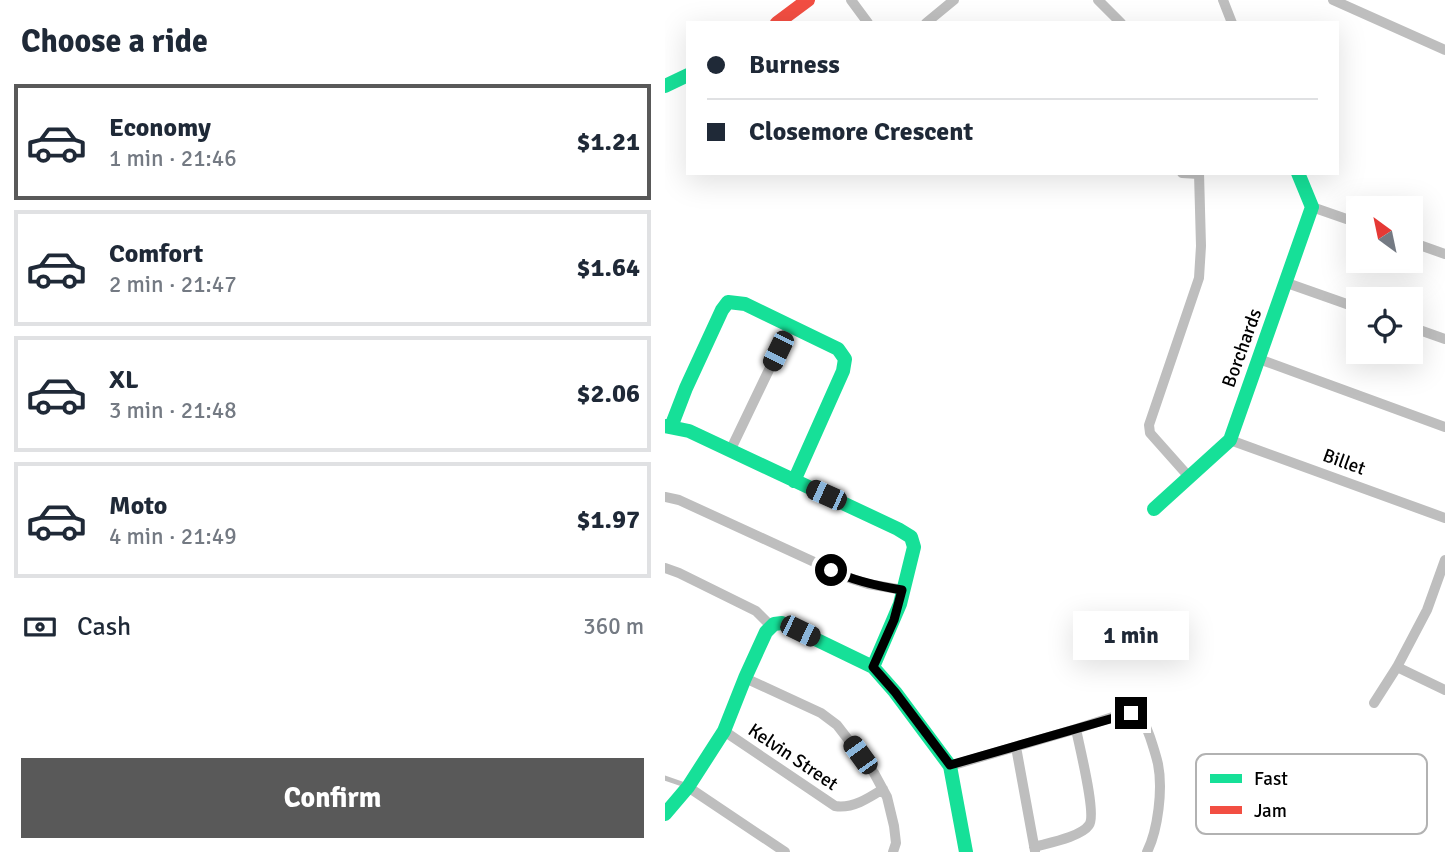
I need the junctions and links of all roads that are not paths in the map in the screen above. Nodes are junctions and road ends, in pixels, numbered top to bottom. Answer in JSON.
{"nodes":[{"id":1,"x":808,"y":0,"type":"edge"},
{"id":2,"x":851,"y":0,"type":"edge"},
{"id":3,"x":954,"y":0,"type":"edge"},
{"id":4,"x":1098,"y":0,"type":"edge"},
{"id":5,"x":1223,"y":0,"type":"edge"},
{"id":6,"x":1333,"y":0,"type":"edge"},
{"id":7,"x":1351,"y":4,"type":"edge"},
{"id":8,"x":938,"y":12,"type":"junction"},
{"id":9,"x":779,"y":21,"type":"edge"},
{"id":10,"x":867,"y":21,"type":"edge"},
{"id":11,"x":928,"y":21,"type":"edge"},
{"id":12,"x":945,"y":21,"type":"edge"},
{"id":13,"x":1119,"y":21,"type":"edge"},
{"id":14,"x":1231,"y":21,"type":"edge"},
{"id":15,"x":1445,"y":50,"type":"edge"},
{"id":16,"x":686,"y":76,"type":"edge"},
{"id":17,"x":665,"y":86,"type":"edge"},
{"id":18,"x":1199,"y":175,"type":"edge"},
{"id":19,"x":1299,"y":175,"type":"edge"},
{"id":20,"x":1313,"y":207,"type":"junction"},
{"id":21,"x":1346,"y":219,"type":"edge"},
{"id":22,"x":1423,"y":246,"type":"edge"},
{"id":23,"x":1445,"y":254,"type":"edge"},
{"id":24,"x":1287,"y":283,"type":"junction"},
{"id":25,"x":1346,"y":304,"type":"edge"},
{"id":26,"x":790,"y":326,"type":"junction"},
{"id":27,"x":1423,"y":331,"type":"edge"},
{"id":28,"x":1445,"y":339,"type":"edge"},
{"id":29,"x":1259,"y":359,"type":"junction"},
{"id":30,"x":668,"y":427,"type":"edge"},
{"id":31,"x":1445,"y":427,"type":"edge"},
{"id":32,"x":1230,"y":440,"type":"junction"},
{"id":33,"x":730,"y":451,"type":"junction"},
{"id":34,"x":1190,"y":478,"type":"junction"},
{"id":35,"x":794,"y":481,"type":"junction"},
{"id":36,"x":665,"y":497,"type":"edge"},
{"id":37,"x":1154,"y":509,"type":"dead end"},
{"id":38,"x":1445,"y":518,"type":"edge"},
{"id":39,"x":1445,"y":560,"type":"edge"},
{"id":40,"x":665,"y":568,"type":"edge"},
{"id":41,"x":902,"y":590,"type":"junction"},
{"id":42,"x":1440,"y":591,"type":"edge"},
{"id":43,"x":773,"y":624,"type":"junction"},
{"id":44,"x":873,"y":667,"type":"junction"},
{"id":45,"x":1397,"y":667,"type":"junction"},
{"id":46,"x":745,"y":678,"type":"junction"},
{"id":47,"x":1445,"y":690,"type":"edge"},
{"id":48,"x":1374,"y":703,"type":"dead end"},
{"id":49,"x":1076,"y":729,"type":"junction"},
{"id":50,"x":724,"y":731,"type":"junction"},
{"id":51,"x":1016,"y":747,"type":"junction"},
{"id":52,"x":950,"y":765,"type":"junction"},
{"id":53,"x":665,"y":778,"type":"edge"},
{"id":54,"x":688,"y":787,"type":"junction"},
{"id":55,"x":883,"y":789,"type":"junction"},
{"id":56,"x":665,"y":814,"type":"edge"},
{"id":57,"x":1035,"y":849,"type":"edge"},
{"id":58,"x":785,"y":852,"type":"edge"},
{"id":59,"x":893,"y":852,"type":"edge"},
{"id":60,"x":967,"y":852,"type":"edge"},
{"id":61,"x":1147,"y":852,"type":"edge"}],
"edges":[{"from":1,"to":9,"type":"street"},
{"from":2,"to":10,"type":"street"},
{"from":3,"to":8,"type":"street"},
{"from":4,"to":13,"type":"street"},
{"from":5,"to":14,"type":"street"},
{"from":6,"to":7,"type":"street"},
{"from":7,"to":15,"type":"street"},
{"from":8,"to":11,"type":"street"},
{"from":8,"to":12,"type":"street"},
{"from":16,"to":17,"type":"street"},
{"from":18,"to":34,"type":"street"},
{"from":19,"to":20,"type":"street"},
{"from":20,"to":21,"type":"street"},
{"from":20,"to":24,"type":"street","name":"Borchards"},
{"from":22,"to":23,"type":"street"},
{"from":24,"to":25,"type":"street"},
{"from":24,"to":29,"type":"street","name":"Borchards"},
{"from":26,"to":30,"type":"street"},
{"from":26,"to":33,"type":"street"},
{"from":26,"to":35,"type":"street"},
{"from":27,"to":28,"type":"street"},
{"from":29,"to":31,"type":"street"},
{"from":29,"to":32,"type":"street","name":"Borchards"},
{"from":30,"to":33,"type":"street"},
{"from":32,"to":34,"type":"street","name":"Borchards"},
{"from":32,"to":38,"type":"street","name":"Billet"},
{"from":33,"to":35,"type":"street"},
{"from":34,"to":37,"type":"street","name":"Borchards"},
{"from":35,"to":41,"type":"street"},
{"from":36,"to":41,"type":"street"},
{"from":39,"to":42,"type":"street"},
{"from":40,"to":43,"type":"street"},
{"from":41,"to":44,"type":"street"},
{"from":42,"to":45,"type":"street"},
{"from":43,"to":44,"type":"street"},
{"from":43,"to":46,"type":"street"},
{"from":44,"to":52,"type":"street"},
{"from":45,"to":47,"type":"street"},
{"from":45,"to":48,"type":"street"},
{"from":46,"to":50,"type":"street"},
{"from":46,"to":55,"type":"street","name":"Kelvin Street"},
{"from":49,"to":51,"type":"street"},
{"from":49,"to":57,"type":"street"},
{"from":49,"to":61,"type":"street"},
{"from":50,"to":54,"type":"street"},
{"from":50,"to":55,"type":"street","name":"Kelvin Street"},
{"from":51,"to":52,"type":"street"},
{"from":51,"to":57,"type":"street"},
{"from":52,"to":60,"type":"street"},
{"from":53,"to":54,"type":"lane"},
{"from":54,"to":56,"type":"street"},
{"from":54,"to":58,"type":"street"},
{"from":55,"to":59,"type":"street","name":"Kelvin Street"}]}
